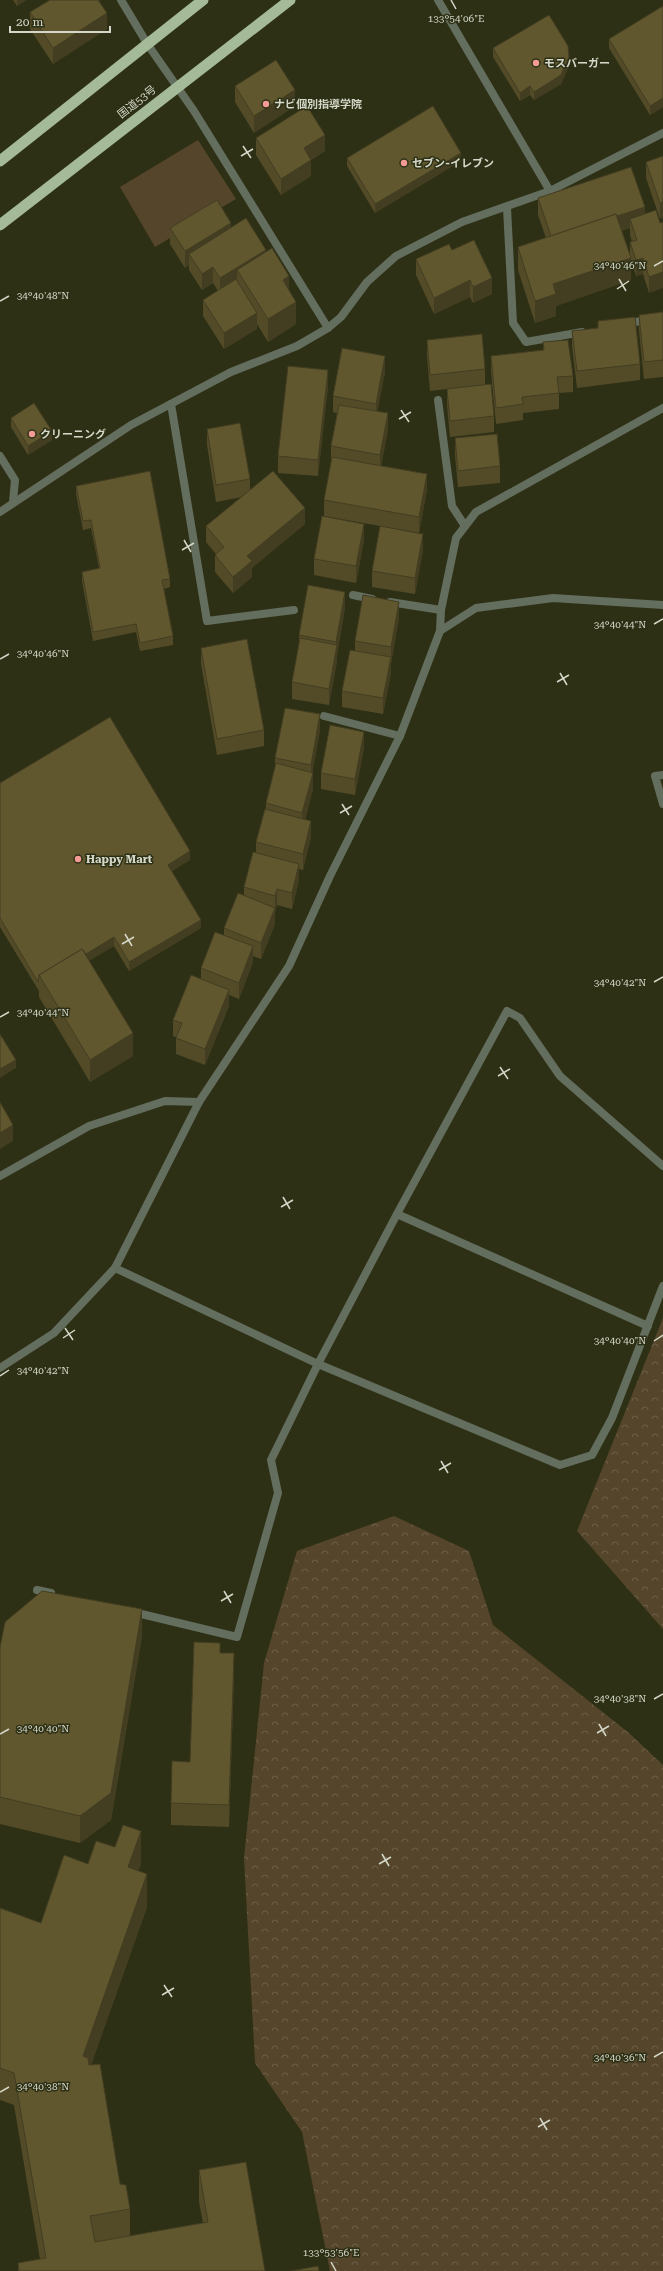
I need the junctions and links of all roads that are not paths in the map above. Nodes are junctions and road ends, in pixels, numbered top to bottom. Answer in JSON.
{"nodes":[{"id":1,"x":121,"y":0,"type":"edge"},
{"id":2,"x":203,"y":0,"type":"edge"},
{"id":3,"x":290,"y":0,"type":"edge"},
{"id":4,"x":438,"y":0,"type":"edge"},
{"id":5,"x":148,"y":45,"type":"junction"},
{"id":6,"x":178,"y":86,"type":"junction"},
{"id":7,"x":663,"y":133,"type":"edge"},
{"id":8,"x":0,"y":161,"type":"edge"},
{"id":9,"x":550,"y":191,"type":"junction"},
{"id":10,"x":507,"y":208,"type":"junction"},
{"id":11,"x":0,"y":225,"type":"edge"},
{"id":12,"x":663,"y":317,"type":"edge"},
{"id":13,"x":617,"y":326,"type":"edge"},
{"id":14,"x":328,"y":328,"type":"junction"},
{"id":15,"x":594,"y":330,"type":"edge"},
{"id":16,"x":438,"y":400,"type":"dead end"},
{"id":17,"x":171,"y":404,"type":"junction"},
{"id":18,"x":663,"y":408,"type":"edge"},
{"id":19,"x":0,"y":456,"type":"edge"},
{"id":20,"x":13,"y":502,"type":"junction"},
{"id":21,"x":0,"y":512,"type":"edge"},
{"id":22,"x":465,"y":526,"type":"junction"},
{"id":23,"x":353,"y":595,"type":"dead end"},
{"id":24,"x":663,"y":605,"type":"edge"},
{"id":25,"x":294,"y":610,"type":"dead end"},
{"id":26,"x":441,"y":610,"type":"junction"},
{"id":27,"x":440,"y":631,"type":"junction"},
{"id":28,"x":324,"y":716,"type":"dead end"},
{"id":29,"x":400,"y":736,"type":"junction"},
{"id":30,"x":663,"y":775,"type":"edge"},
{"id":31,"x":663,"y":804,"type":"edge"},
{"id":32,"x":199,"y":1102,"type":"junction"},
{"id":33,"x":663,"y":1166,"type":"edge"},
{"id":34,"x":0,"y":1176,"type":"edge"},
{"id":35,"x":396,"y":1214,"type":"junction"},
{"id":36,"x":115,"y":1268,"type":"junction"},
{"id":37,"x":663,"y":1286,"type":"edge"},
{"id":38,"x":648,"y":1326,"type":"junction"},
{"id":39,"x":318,"y":1364,"type":"junction"},
{"id":40,"x":0,"y":1368,"type":"edge"},
{"id":41,"x":37,"y":1590,"type":"dead end"},
{"id":42,"x":60,"y":1595,"type":"edge"},
{"id":43,"x":121,"y":1610,"type":"edge"}],
"edges":[{"from":1,"to":5,"type":"street"},
{"from":2,"to":5,"type":"highway"},
{"from":3,"to":6,"type":"highway","name":"国道53号"},
{"from":4,"to":9,"type":"street"},
{"from":5,"to":6,"type":"street"},
{"from":5,"to":8,"type":"highway"},
{"from":6,"to":11,"type":"highway","name":"国道53号"},
{"from":6,"to":14,"type":"street"},
{"from":7,"to":9,"type":"street"},
{"from":9,"to":10,"type":"street"},
{"from":10,"to":14,"type":"street"},
{"from":10,"to":15,"type":"street"},
{"from":12,"to":13,"type":"street"},
{"from":14,"to":17,"type":"street"},
{"from":16,"to":22,"type":"street"},
{"from":17,"to":20,"type":"street"},
{"from":17,"to":25,"type":"street"},
{"from":18,"to":22,"type":"street"},
{"from":19,"to":20,"type":"street"},
{"from":20,"to":21,"type":"street"},
{"from":22,"to":26,"type":"street"},
{"from":23,"to":26,"type":"street"},
{"from":24,"to":27,"type":"street"},
{"from":26,"to":27,"type":"street"},
{"from":27,"to":29,"type":"street"},
{"from":28,"to":29,"type":"street"},
{"from":29,"to":32,"type":"street"},
{"from":30,"to":31,"type":"street"},
{"from":32,"to":34,"type":"street"},
{"from":32,"to":36,"type":"street"},
{"from":33,"to":35,"type":"street"},
{"from":35,"to":38,"type":"street"},
{"from":35,"to":39,"type":"street"},
{"from":36,"to":39,"type":"street"},
{"from":36,"to":40,"type":"street"},
{"from":37,"to":38,"type":"street"},
{"from":38,"to":39,"type":"street"},
{"from":39,"to":43,"type":"street"},
{"from":41,"to":42,"type":"street"}]}
